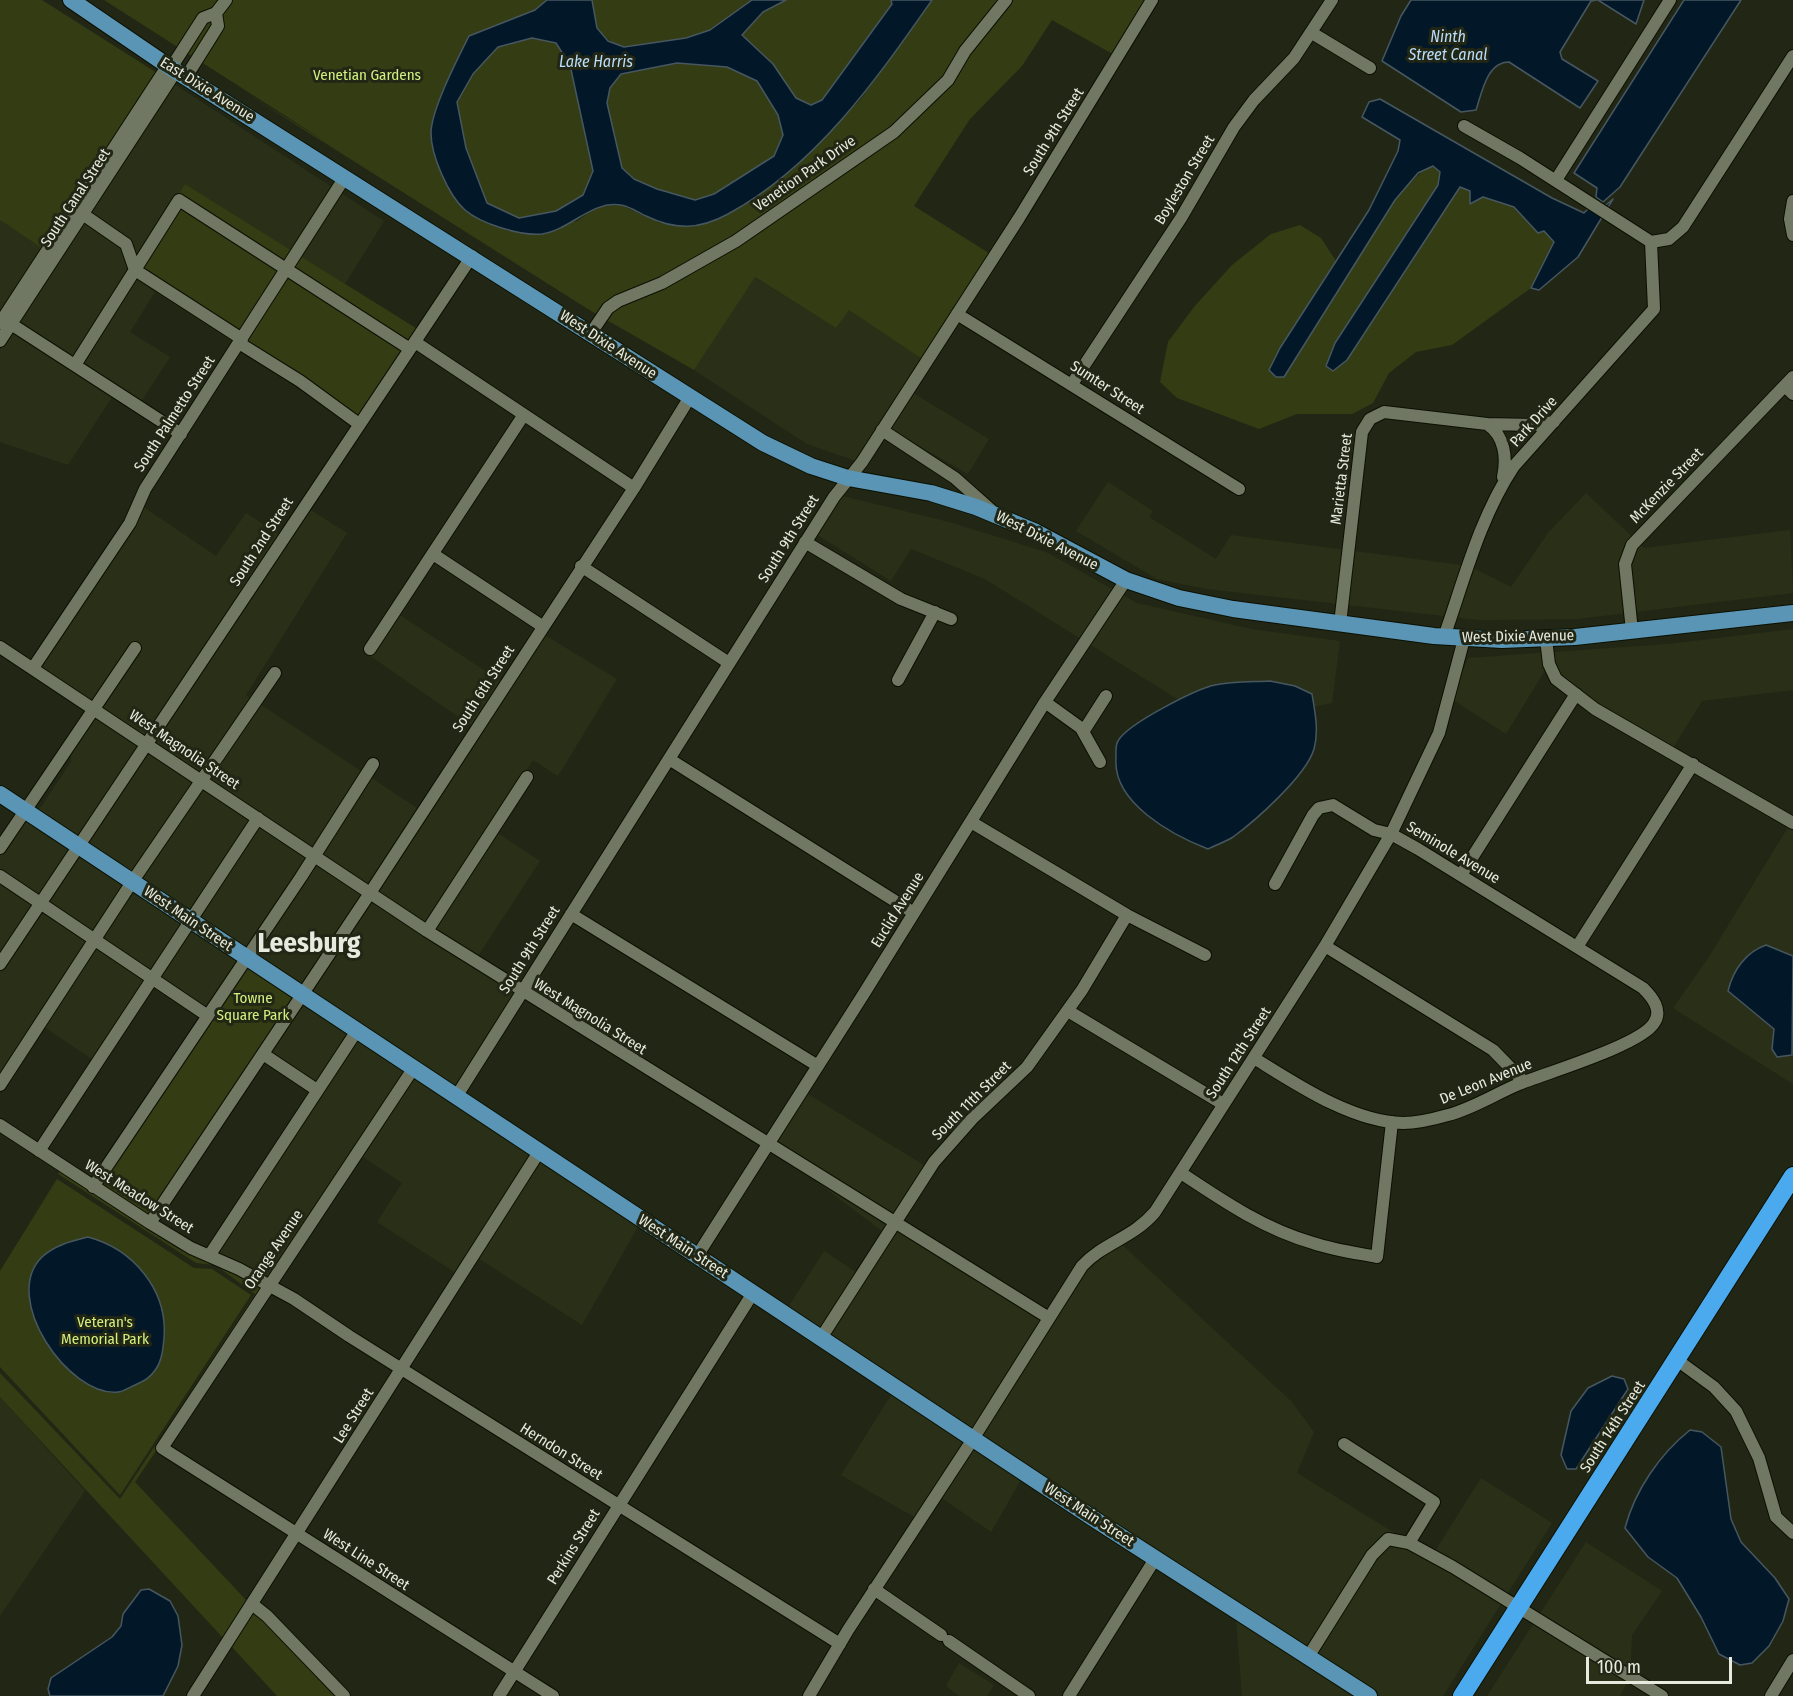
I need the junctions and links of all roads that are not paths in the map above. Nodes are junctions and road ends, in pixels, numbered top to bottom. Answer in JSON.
{"nodes":[{"id":1,"x":71,"y":0,"type":"edge"},
{"id":2,"x":226,"y":0,"type":"edge"},
{"id":3,"x":1006,"y":0,"type":"edge"},
{"id":4,"x":1332,"y":0,"type":"edge"},
{"id":5,"x":1670,"y":0,"type":"edge"},
{"id":6,"x":1148,"y":3,"type":"edge"},
{"id":7,"x":216,"y":12,"type":"junction"},
{"id":8,"x":1312,"y":33,"type":"junction"},
{"id":9,"x":1793,"y":56,"type":"edge"},
{"id":10,"x":1370,"y":68,"type":"dead end"},
{"id":11,"x":175,"y":70,"type":"junction"},
{"id":12,"x":1464,"y":126,"type":"dead end"},
{"id":13,"x":345,"y":177,"type":"junction"},
{"id":14,"x":1556,"y":180,"type":"junction"},
{"id":15,"x":1793,"y":201,"type":"edge"},
{"id":16,"x":84,"y":215,"type":"junction"},
{"id":17,"x":1793,"y":235,"type":"edge"},
{"id":18,"x":1651,"y":242,"type":"junction"},
{"id":19,"x":472,"y":256,"type":"junction"},
{"id":20,"x":286,"y":268,"type":"junction"},
{"id":21,"x":135,"y":270,"type":"junction"},
{"id":22,"x":957,"y":314,"type":"junction"},
{"id":23,"x":5,"y":324,"type":"edge"},
{"id":24,"x":591,"y":333,"type":"junction"},
{"id":25,"x":0,"y":341,"type":"edge"},
{"id":26,"x":240,"y":341,"type":"junction"},
{"id":27,"x":412,"y":345,"type":"junction"},
{"id":28,"x":75,"y":365,"type":"junction"},
{"id":29,"x":1072,"y":384,"type":"junction"},
{"id":30,"x":1790,"y":386,"type":"edge"},
{"id":31,"x":690,"y":397,"type":"junction"},
{"id":32,"x":523,"y":416,"type":"junction"},
{"id":33,"x":1554,"y":422,"type":"junction"},
{"id":34,"x":358,"y":424,"type":"junction"},
{"id":35,"x":1487,"y":424,"type":"junction"},
{"id":36,"x":882,"y":430,"type":"junction"},
{"id":37,"x":181,"y":434,"type":"junction"},
{"id":38,"x":848,"y":478,"type":"junction"},
{"id":39,"x":1502,"y":484,"type":"junction"},
{"id":40,"x":634,"y":488,"type":"junction"},
{"id":41,"x":1239,"y":489,"type":"dead end"},
{"id":42,"x":997,"y":514,"type":"junction"},
{"id":43,"x":806,"y":542,"type":"junction"},
{"id":44,"x":433,"y":554,"type":"junction"},
{"id":45,"x":581,"y":566,"type":"junction"},
{"id":46,"x":1126,"y":580,"type":"junction"},
{"id":47,"x":935,"y":612,"type":"junction"},
{"id":48,"x":1793,"y":613,"type":"edge"},
{"id":49,"x":951,"y":619,"type":"dead end"},
{"id":50,"x":1340,"y":624,"type":"junction"},
{"id":51,"x":542,"y":626,"type":"junction"},
{"id":52,"x":1632,"y":631,"type":"junction"},
{"id":53,"x":1444,"y":637,"type":"junction"},
{"id":54,"x":1464,"y":639,"type":"junction"},
{"id":55,"x":1546,"y":639,"type":"junction"},
{"id":56,"x":0,"y":647,"type":"edge"},
{"id":57,"x":135,"y":648,"type":"dead end"},
{"id":58,"x":370,"y":649,"type":"dead end"},
{"id":59,"x":729,"y":663,"type":"junction"},
{"id":60,"x":33,"y":668,"type":"junction"},
{"id":61,"x":275,"y":673,"type":"dead end"},
{"id":62,"x":898,"y":680,"type":"dead end"},
{"id":63,"x":1576,"y":694,"type":"junction"},
{"id":64,"x":1106,"y":696,"type":"dead end"},
{"id":65,"x":1045,"y":702,"type":"junction"},
{"id":66,"x":93,"y":708,"type":"junction"},
{"id":67,"x":1083,"y":732,"type":"junction"},
{"id":68,"x":147,"y":744,"type":"junction"},
{"id":69,"x":669,"y":759,"type":"junction"},
{"id":70,"x":1100,"y":762,"type":"dead end"},
{"id":71,"x":373,"y":764,"type":"dead end"},
{"id":72,"x":1693,"y":764,"type":"junction"},
{"id":73,"x":527,"y":777,"type":"dead end"},
{"id":74,"x":202,"y":780,"type":"junction"},
{"id":75,"x":0,"y":794,"type":"edge"},
{"id":76,"x":25,"y":810,"type":"junction"},
{"id":77,"x":258,"y":818,"type":"junction"},
{"id":78,"x":971,"y":822,"type":"junction"},
{"id":79,"x":1793,"y":823,"type":"edge"},
{"id":80,"x":1391,"y":834,"type":"junction"},
{"id":81,"x":79,"y":846,"type":"junction"},
{"id":82,"x":0,"y":848,"type":"edge"},
{"id":83,"x":315,"y":856,"type":"junction"},
{"id":84,"x":1461,"y":875,"type":"junction"},
{"id":85,"x":0,"y":876,"type":"edge"},
{"id":86,"x":132,"y":882,"type":"junction"},
{"id":87,"x":1275,"y":884,"type":"dead end"},
{"id":88,"x":370,"y":893,"type":"junction"},
{"id":89,"x":41,"y":903,"type":"junction"},
{"id":90,"x":914,"y":913,"type":"junction"},
{"id":91,"x":571,"y":914,"type":"junction"},
{"id":92,"x":1127,"y":915,"type":"junction"},
{"id":93,"x":191,"y":921,"type":"junction"},
{"id":94,"x":426,"y":931,"type":"junction"},
{"id":95,"x":94,"y":939,"type":"junction"},
{"id":96,"x":1325,"y":945,"type":"junction"},
{"id":97,"x":1577,"y":947,"type":"junction"},
{"id":98,"x":1205,"y":955,"type":"dead end"},
{"id":99,"x":245,"y":957,"type":"junction"},
{"id":100,"x":0,"y":964,"type":"edge"},
{"id":101,"x":153,"y":978,"type":"junction"},
{"id":102,"x":1642,"y":987,"type":"joint"},
{"id":103,"x":522,"y":992,"type":"junction"},
{"id":104,"x":302,"y":996,"type":"junction"},
{"id":105,"x":1068,"y":1011,"type":"junction"},
{"id":106,"x":208,"y":1016,"type":"junction"},
{"id":107,"x":356,"y":1032,"type":"junction"},
{"id":108,"x":263,"y":1054,"type":"junction"},
{"id":109,"x":1254,"y":1058,"type":"junction"},
{"id":110,"x":818,"y":1066,"type":"junction"},
{"id":111,"x":413,"y":1069,"type":"junction"},
{"id":112,"x":1524,"y":1082,"type":"junction"},
{"id":113,"x":0,"y":1085,"type":"edge"},
{"id":114,"x":317,"y":1090,"type":"junction"},
{"id":115,"x":456,"y":1097,"type":"junction"},
{"id":116,"x":1223,"y":1104,"type":"junction"},
{"id":117,"x":1392,"y":1122,"type":"junction"},
{"id":118,"x":0,"y":1125,"type":"edge"},
{"id":119,"x":767,"y":1145,"type":"junction"},
{"id":120,"x":39,"y":1150,"type":"junction"},
{"id":121,"x":539,"y":1152,"type":"junction"},
{"id":122,"x":1181,"y":1173,"type":"junction"},
{"id":123,"x":1793,"y":1176,"type":"edge"},
{"id":124,"x":93,"y":1187,"type":"junction"},
{"id":125,"x":150,"y":1223,"type":"junction"},
{"id":126,"x":894,"y":1224,"type":"junction"},
{"id":127,"x":209,"y":1256,"type":"junction"},
{"id":128,"x":697,"y":1256,"type":"junction"},
{"id":129,"x":269,"y":1284,"type":"junction"},
{"id":130,"x":753,"y":1293,"type":"junction"},
{"id":131,"x":1049,"y":1318,"type":"junction"},
{"id":132,"x":821,"y":1338,"type":"junction"},
{"id":133,"x":1677,"y":1360,"type":"junction"},
{"id":134,"x":401,"y":1369,"type":"junction"},
{"id":135,"x":973,"y":1439,"type":"junction"},
{"id":136,"x":1344,"y":1444,"type":"dead end"},
{"id":137,"x":163,"y":1449,"type":"joint"},
{"id":138,"x":618,"y":1505,"type":"junction"},
{"id":139,"x":297,"y":1533,"type":"junction"},
{"id":140,"x":1793,"y":1533,"type":"edge"},
{"id":141,"x":1409,"y":1543,"type":"junction"},
{"id":142,"x":1155,"y":1559,"type":"junction"},
{"id":143,"x":874,"y":1589,"type":"junction"},
{"id":144,"x":252,"y":1604,"type":"junction"},
{"id":145,"x":1519,"y":1608,"type":"junction"},
{"id":146,"x":840,"y":1644,"type":"junction"},
{"id":147,"x":1308,"y":1657,"type":"junction"},
{"id":148,"x":1793,"y":1660,"type":"edge"},
{"id":149,"x":514,"y":1671,"type":"junction"},
{"id":150,"x":193,"y":1696,"type":"edge"},
{"id":151,"x":344,"y":1696,"type":"edge"},
{"id":152,"x":499,"y":1696,"type":"edge"},
{"id":153,"x":553,"y":1696,"type":"edge"},
{"id":154,"x":809,"y":1696,"type":"edge"},
{"id":155,"x":1029,"y":1696,"type":"edge"},
{"id":156,"x":1069,"y":1696,"type":"edge"},
{"id":157,"x":1369,"y":1696,"type":"edge"},
{"id":158,"x":1462,"y":1696,"type":"edge"},
{"id":159,"x":1662,"y":1696,"type":"edge"},
{"id":160,"x":1771,"y":1696,"type":"edge"}],
"edges":[{"from":1,"to":11,"type":"main road","name":"East Dixie Avenue"},
{"from":2,"to":7,"type":"street"},
{"from":3,"to":24,"type":"street","name":"Venetion Park Drive"},
{"from":4,"to":8,"type":"street","name":"Boyleston Street"},
{"from":5,"to":14,"type":"street"},
{"from":6,"to":22,"type":"street","name":"South 9th Street"},
{"from":7,"to":11,"type":"street"},
{"from":7,"to":11,"type":"street"},
{"from":8,"to":10,"type":"street"},
{"from":8,"to":29,"type":"street","name":"Boyleston Street"},
{"from":9,"to":18,"type":"street"},
{"from":11,"to":13,"type":"main road","name":"East Dixie Avenue"},
{"from":11,"to":16,"type":"street","name":"South Canal Street"},
{"from":11,"to":23,"type":"street"},
{"from":12,"to":14,"type":"street"},
{"from":13,"to":19,"type":"main road","name":"West Dixie Avenue"},
{"from":13,"to":20,"type":"street","name":"South Palmetto Street"},
{"from":14,"to":18,"type":"street"},
{"from":15,"to":17,"type":"street"},
{"from":16,"to":21,"type":"street"},
{"from":16,"to":23,"type":"street","name":"South Canal Street"},
{"from":18,"to":33,"type":"street","name":"Park Drive"},
{"from":19,"to":24,"type":"main road","name":"West Dixie Avenue"},
{"from":19,"to":27,"type":"street","name":"South 2nd Street"},
{"from":20,"to":21,"type":"street"},
{"from":20,"to":26,"type":"street","name":"South Palmetto Street"},
{"from":20,"to":27,"type":"street"},
{"from":21,"to":26,"type":"street"},
{"from":21,"to":28,"type":"street"},
{"from":22,"to":29,"type":"street","name":"Sumter Street"},
{"from":22,"to":36,"type":"street","name":"South 9th Street"},
{"from":23,"to":25,"type":"street","name":"South Canal Street"},
{"from":23,"to":28,"type":"street"},
{"from":24,"to":31,"type":"main road","name":"West Dixie Avenue"},
{"from":26,"to":34,"type":"street"},
{"from":26,"to":37,"type":"street","name":"South Palmetto Street"},
{"from":27,"to":32,"type":"street"},
{"from":27,"to":34,"type":"street","name":"South 2nd Street"},
{"from":28,"to":37,"type":"street"},
{"from":29,"to":41,"type":"street","name":"Sumter Street"},
{"from":30,"to":52,"type":"street","name":"McKenzie Street"},
{"from":31,"to":38,"type":"main road","name":"West Dixie Avenue"},
{"from":31,"to":40,"type":"street","name":"South 6th Street"},
{"from":32,"to":40,"type":"street"},
{"from":32,"to":44,"type":"street"},
{"from":33,"to":35,"type":"street","name":"Marietta Street"},
{"from":33,"to":39,"type":"street","name":"Park Drive"},
{"from":34,"to":68,"type":"street","name":"South 2nd Street"},
{"from":35,"to":39,"type":"street"},
{"from":35,"to":50,"type":"street","name":"Marietta Street"},
{"from":36,"to":38,"type":"street","name":"South 9th Street"},
{"from":36,"to":42,"type":"street"},
{"from":37,"to":60,"type":"street","name":"South Palmetto Street"},
{"from":38,"to":42,"type":"main road","name":"West Dixie Avenue"},
{"from":38,"to":43,"type":"street","name":"South 9th Street"},
{"from":39,"to":53,"type":"street","name":"Park Drive"},
{"from":40,"to":45,"type":"street","name":"South 6th Street"},
{"from":42,"to":46,"type":"main road","name":"West Dixie Avenue"},
{"from":43,"to":47,"type":"street"},
{"from":43,"to":59,"type":"street","name":"South 9th Street"},
{"from":44,"to":51,"type":"street"},
{"from":44,"to":58,"type":"street"},
{"from":45,"to":51,"type":"street","name":"South 6th Street"},
{"from":45,"to":59,"type":"street"},
{"from":46,"to":50,"type":"main road","name":"West Dixie Avenue"},
{"from":46,"to":65,"type":"street","name":"Euclid Avenue"},
{"from":47,"to":49,"type":"street"},
{"from":47,"to":62,"type":"street"},
{"from":48,"to":52,"type":"main road","name":"West Dixie Avenue"},
{"from":50,"to":53,"type":"main road","name":"West Dixie Avenue"},
{"from":51,"to":88,"type":"street","name":"South 6th Street"},
{"from":52,"to":55,"type":"main road","name":"West Dixie Avenue"},
{"from":53,"to":54,"type":"main road","name":"West Dixie Avenue"},
{"from":54,"to":55,"type":"main road","name":"West Dixie Avenue"},
{"from":54,"to":80,"type":"street","name":"South 12th Street"},
{"from":55,"to":63,"type":"street"},
{"from":56,"to":60,"type":"street","name":"West Magnolia Street"},
{"from":57,"to":66,"type":"street"},
{"from":59,"to":69,"type":"street","name":"South 9th Street"},
{"from":60,"to":66,"type":"street","name":"West Magnolia Street"},
{"from":61,"to":74,"type":"street"},
{"from":63,"to":72,"type":"street"},
{"from":63,"to":84,"type":"street"},
{"from":64,"to":67,"type":"street"},
{"from":65,"to":67,"type":"street"},
{"from":65,"to":78,"type":"street","name":"Euclid Avenue"},
{"from":66,"to":68,"type":"street","name":"West Magnolia Street"},
{"from":66,"to":76,"type":"street"},
{"from":67,"to":70,"type":"street"},
{"from":68,"to":74,"type":"street","name":"West Magnolia Street"},
{"from":68,"to":81,"type":"street","name":"South 2nd Street"},
{"from":69,"to":90,"type":"street"},
{"from":69,"to":91,"type":"street","name":"South 9th Street"},
{"from":71,"to":83,"type":"street"},
{"from":72,"to":79,"type":"street"},
{"from":72,"to":97,"type":"street"},
{"from":73,"to":94,"type":"street"},
{"from":74,"to":77,"type":"street","name":"West Magnolia Street"},
{"from":74,"to":86,"type":"street"},
{"from":75,"to":76,"type":"main road","name":"West Main Street"},
{"from":76,"to":81,"type":"main road","name":"West Main Street"},
{"from":76,"to":82,"type":"street"},
{"from":77,"to":83,"type":"street","name":"West Magnolia Street"},
{"from":77,"to":93,"type":"street"},
{"from":78,"to":90,"type":"street","name":"Euclid Avenue"},
{"from":78,"to":92,"type":"street"},
{"from":80,"to":84,"type":"street","name":"Seminole Avenue"},
{"from":80,"to":87,"type":"street","name":"Seminole Avenue"},
{"from":80,"to":96,"type":"street","name":"South 12th Street"},
{"from":81,"to":86,"type":"main road","name":"West Main Street"},
{"from":81,"to":89,"type":"street","name":"South 2nd Street"},
{"from":83,"to":88,"type":"street","name":"West Magnolia Street"},
{"from":83,"to":99,"type":"street"},
{"from":84,"to":97,"type":"street","name":"Seminole Avenue"},
{"from":85,"to":89,"type":"street"},
{"from":86,"to":93,"type":"main road","name":"West Main Street"},
{"from":86,"to":95,"type":"street"},
{"from":88,"to":94,"type":"street","name":"West Magnolia Street"},
{"from":88,"to":104,"type":"street","name":"South 6th Street"},
{"from":89,"to":95,"type":"street"},
{"from":89,"to":100,"type":"street","name":"South 2nd Street"},
{"from":90,"to":110,"type":"street","name":"Euclid Avenue"},
{"from":91,"to":103,"type":"street","name":"South 9th Street"},
{"from":91,"to":110,"type":"street"},
{"from":92,"to":98,"type":"street"},
{"from":92,"to":105,"type":"street","name":"South 11th Street"},
{"from":93,"to":99,"type":"main road","name":"West Main Street"},
{"from":93,"to":101,"type":"street"},
{"from":94,"to":103,"type":"street","name":"West Magnolia Street"},
{"from":95,"to":101,"type":"street"},
{"from":95,"to":113,"type":"street"},
{"from":96,"to":109,"type":"street","name":"South 12th Street"},
{"from":96,"to":112,"type":"street"},
{"from":97,"to":102,"type":"street","name":"Seminole Avenue"},
{"from":99,"to":104,"type":"main road","name":"West Main Street"},
{"from":99,"to":106,"type":"street"},
{"from":101,"to":106,"type":"street"},
{"from":101,"to":120,"type":"street"},
{"from":102,"to":112,"type":"street","name":"De Leon Avenue"},
{"from":103,"to":115,"type":"street","name":"South 9th Street"},
{"from":103,"to":119,"type":"street","name":"West Magnolia Street"},
{"from":104,"to":107,"type":"main road","name":"West Main Street"},
{"from":104,"to":108,"type":"street","name":"South 6th Street"},
{"from":105,"to":116,"type":"street"},
{"from":105,"to":126,"type":"street","name":"South 11th Street"},
{"from":106,"to":124,"type":"street"},
{"from":107,"to":111,"type":"main road","name":"West Main Street"},
{"from":107,"to":114,"type":"street"},
{"from":108,"to":114,"type":"street"},
{"from":108,"to":125,"type":"street","name":"South 6th Street"},
{"from":109,"to":116,"type":"street","name":"South 12th Street"},
{"from":109,"to":117,"type":"street","name":"De Leon Avenue"},
{"from":110,"to":119,"type":"street","name":"Euclid Avenue"},
{"from":111,"to":115,"type":"main road","name":"West Main Street"},
{"from":111,"to":129,"type":"street","name":"Orange Avenue"},
{"from":112,"to":117,"type":"street","name":"De Leon Avenue"},
{"from":114,"to":127,"type":"street"},
{"from":115,"to":121,"type":"main road","name":"West Main Street"},
{"from":116,"to":122,"type":"street","name":"South 12th Street"},
{"from":117,"to":122,"type":"street"},
{"from":118,"to":120,"type":"street","name":"West Meadow Street"},
{"from":119,"to":126,"type":"street","name":"West Magnolia Street"},
{"from":119,"to":128,"type":"street","name":"Euclid Avenue"},
{"from":120,"to":124,"type":"street","name":"West Meadow Street"},
{"from":121,"to":128,"type":"main road","name":"West Main Street"},
{"from":121,"to":134,"type":"street","name":"Lee Street"},
{"from":122,"to":131,"type":"street","name":"South 12th Street"},
{"from":123,"to":133,"type":"highway","name":"South 14th Street"},
{"from":124,"to":125,"type":"street","name":"West Meadow Street"},
{"from":125,"to":127,"type":"street","name":"West Meadow Street"},
{"from":126,"to":131,"type":"street","name":"West Magnolia Street"},
{"from":126,"to":132,"type":"street","name":"South 11th Street"},
{"from":127,"to":129,"type":"street","name":"West Meadow Street"},
{"from":128,"to":130,"type":"main road","name":"West Main Street"},
{"from":129,"to":134,"type":"street","name":"Herndon Street"},
{"from":129,"to":137,"type":"street","name":"Orange Avenue"},
{"from":130,"to":132,"type":"main road","name":"West Main Street"},
{"from":130,"to":138,"type":"street","name":"Perkins Street"},
{"from":131,"to":135,"type":"street","name":"South 12th Street"},
{"from":132,"to":135,"type":"main road","name":"West Main Street"},
{"from":133,"to":140,"type":"street"},
{"from":133,"to":145,"type":"highway","name":"South 14th Street"},
{"from":134,"to":138,"type":"street","name":"Herndon Street"},
{"from":134,"to":139,"type":"street","name":"Lee Street"},
{"from":135,"to":142,"type":"main road","name":"West Main Street"},
{"from":135,"to":143,"type":"street","name":"South 12th Street"},
{"from":136,"to":141,"type":"street"},
{"from":137,"to":139,"type":"street","name":"West Line Street"},
{"from":138,"to":146,"type":"street","name":"Herndon Street"},
{"from":138,"to":149,"type":"street","name":"Perkins Street"},
{"from":139,"to":144,"type":"street","name":"Lee Street"},
{"from":139,"to":149,"type":"street","name":"West Line Street"},
{"from":141,"to":145,"type":"street"},
{"from":141,"to":147,"type":"street"},
{"from":142,"to":147,"type":"main road","name":"West Main Street"},
{"from":142,"to":156,"type":"street"},
{"from":143,"to":146,"type":"street","name":"South 12th Street"},
{"from":143,"to":155,"type":"street"},
{"from":144,"to":150,"type":"street","name":"Lee Street"},
{"from":144,"to":151,"type":"street"},
{"from":145,"to":158,"type":"highway","name":"South 14th Street"},
{"from":145,"to":159,"type":"street"},
{"from":146,"to":154,"type":"street","name":"South 12th Street"},
{"from":147,"to":157,"type":"main road","name":"West Main Street"},
{"from":148,"to":160,"type":"street"},
{"from":149,"to":152,"type":"street","name":"Perkins Street"},
{"from":149,"to":153,"type":"street","name":"West Line Street"}]}
